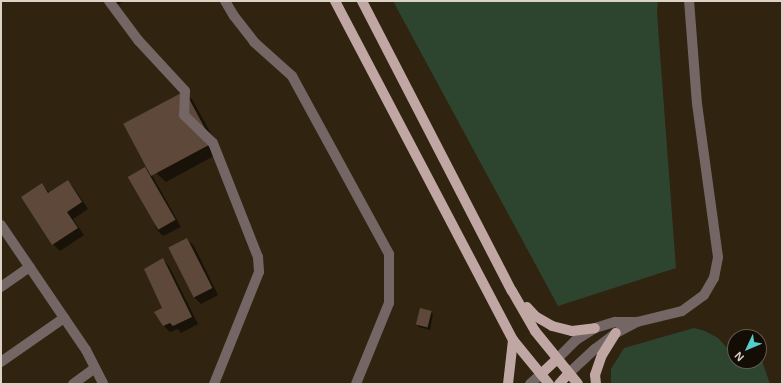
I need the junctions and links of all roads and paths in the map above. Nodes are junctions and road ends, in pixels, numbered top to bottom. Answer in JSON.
{"nodes":[{"id":1,"x":110,"y":1,"type":"edge"},
{"id":2,"x":225,"y":1,"type":"edge"},
{"id":3,"x":335,"y":1,"type":"edge"},
{"id":4,"x":362,"y":1,"type":"edge"},
{"id":5,"x":689,"y":1,"type":"edge"},
{"id":6,"x":1,"y":225,"type":"edge"},
{"id":7,"x":30,"y":267,"type":"junction"},
{"id":8,"x":1,"y":287,"type":"edge"},
{"id":9,"x":512,"y":291,"type":"junction"},
{"id":10,"x":64,"y":318,"type":"junction"},
{"id":11,"x":638,"y":322,"type":"junction"},
{"id":12,"x":595,"y":328,"type":"junction"},
{"id":13,"x":616,"y":333,"type":"junction"},
{"id":14,"x":514,"y":340,"type":"junction"},
{"id":15,"x":557,"y":359,"type":"junction"},
{"id":16,"x":1,"y":362,"type":"edge"},
{"id":17,"x":95,"y":368,"type":"junction"},
{"id":18,"x":541,"y":374,"type":"junction"},
{"id":19,"x":568,"y":374,"type":"junction"},
{"id":20,"x":73,"y":384,"type":"edge"},
{"id":21,"x":103,"y":384,"type":"edge"},
{"id":22,"x":214,"y":384,"type":"edge"},
{"id":23,"x":356,"y":384,"type":"edge"},
{"id":24,"x":508,"y":384,"type":"edge"},
{"id":25,"x":530,"y":384,"type":"edge"},
{"id":26,"x":549,"y":384,"type":"edge"},
{"id":27,"x":559,"y":384,"type":"edge"},
{"id":28,"x":578,"y":384,"type":"edge"},
{"id":29,"x":596,"y":384,"type":"edge"}],
"edges":[{"from":1,"to":22,"type":"lane"},
{"from":2,"to":23,"type":"lane"},
{"from":3,"to":14,"type":"main road"},
{"from":4,"to":9,"type":"main road"},
{"from":5,"to":11,"type":"lane"},
{"from":6,"to":7,"type":"lane"},
{"from":7,"to":8,"type":"lane"},
{"from":7,"to":10,"type":"lane"},
{"from":9,"to":12,"type":"main road"},
{"from":9,"to":15,"type":"main road"},
{"from":10,"to":16,"type":"lane"},
{"from":10,"to":17,"type":"lane"},
{"from":11,"to":12,"type":"lane"},
{"from":11,"to":13,"type":"lane"},
{"from":12,"to":15,"type":"lane"},
{"from":13,"to":19,"type":"lane"},
{"from":13,"to":29,"type":"main road"},
{"from":14,"to":18,"type":"main road"},
{"from":14,"to":24,"type":"main road"},
{"from":15,"to":18,"type":"main road"},
{"from":15,"to":19,"type":"main road"},
{"from":17,"to":20,"type":"lane"},
{"from":17,"to":21,"type":"lane"},
{"from":18,"to":25,"type":"lane"},
{"from":18,"to":26,"type":"main road"},
{"from":19,"to":27,"type":"main road"},
{"from":19,"to":28,"type":"main road"}]}
